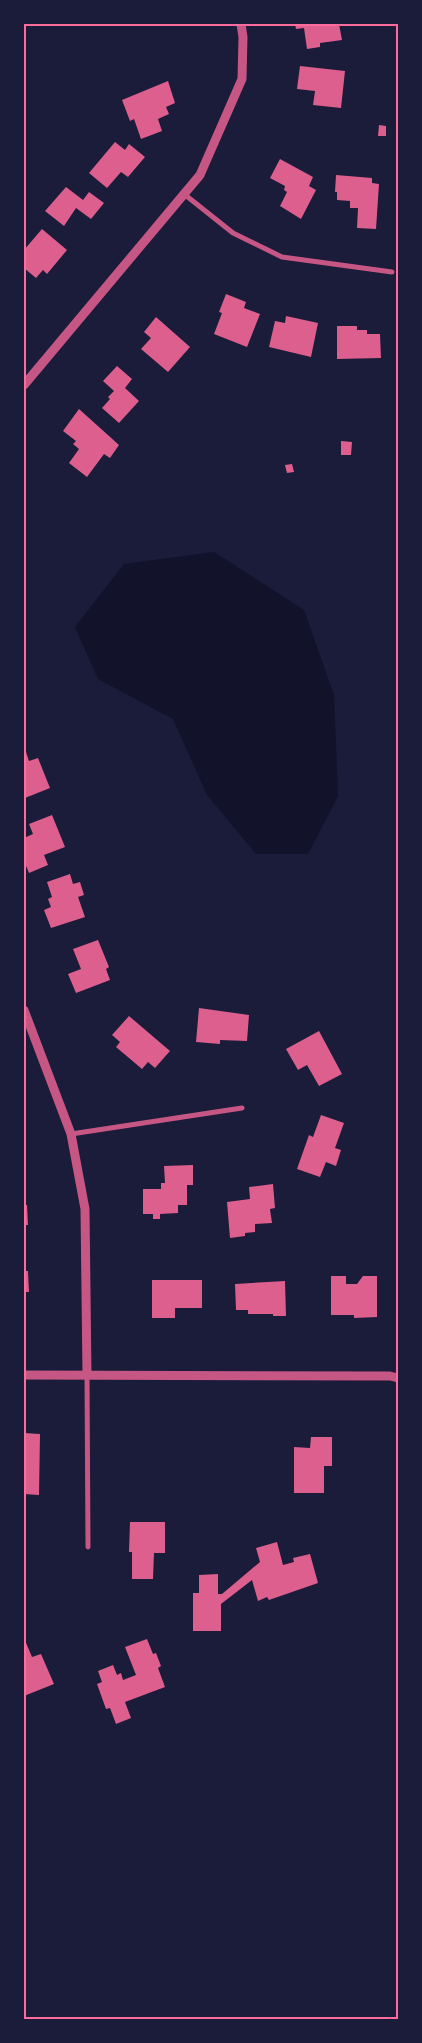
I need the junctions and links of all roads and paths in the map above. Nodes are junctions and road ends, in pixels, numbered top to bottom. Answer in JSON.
{"nodes":[{"id":1,"x":241,"y":24,"type":"edge"},
{"id":2,"x":184,"y":194,"type":"junction"},
{"id":3,"x":392,"y":272,"type":"dead end"},
{"id":4,"x":24,"y":385,"type":"edge"},
{"id":5,"x":24,"y":1010,"type":"edge"},
{"id":6,"x":242,"y":1108,"type":"dead end"},
{"id":7,"x":71,"y":1134,"type":"junction"},
{"id":8,"x":24,"y":1375,"type":"edge"},
{"id":9,"x":87,"y":1375,"type":"junction"},
{"id":10,"x":398,"y":1378,"type":"edge"},
{"id":11,"x":88,"y":1547,"type":"dead end"}],
"edges":[{"from":1,"to":2,"type":"street"},
{"from":2,"to":3,"type":"street"},
{"from":2,"to":4,"type":"street"},
{"from":5,"to":7,"type":"street"},
{"from":6,"to":7,"type":"street"},
{"from":7,"to":9,"type":"street"},
{"from":8,"to":9,"type":"street"},
{"from":9,"to":10,"type":"street"},
{"from":9,"to":11,"type":"street"}]}
